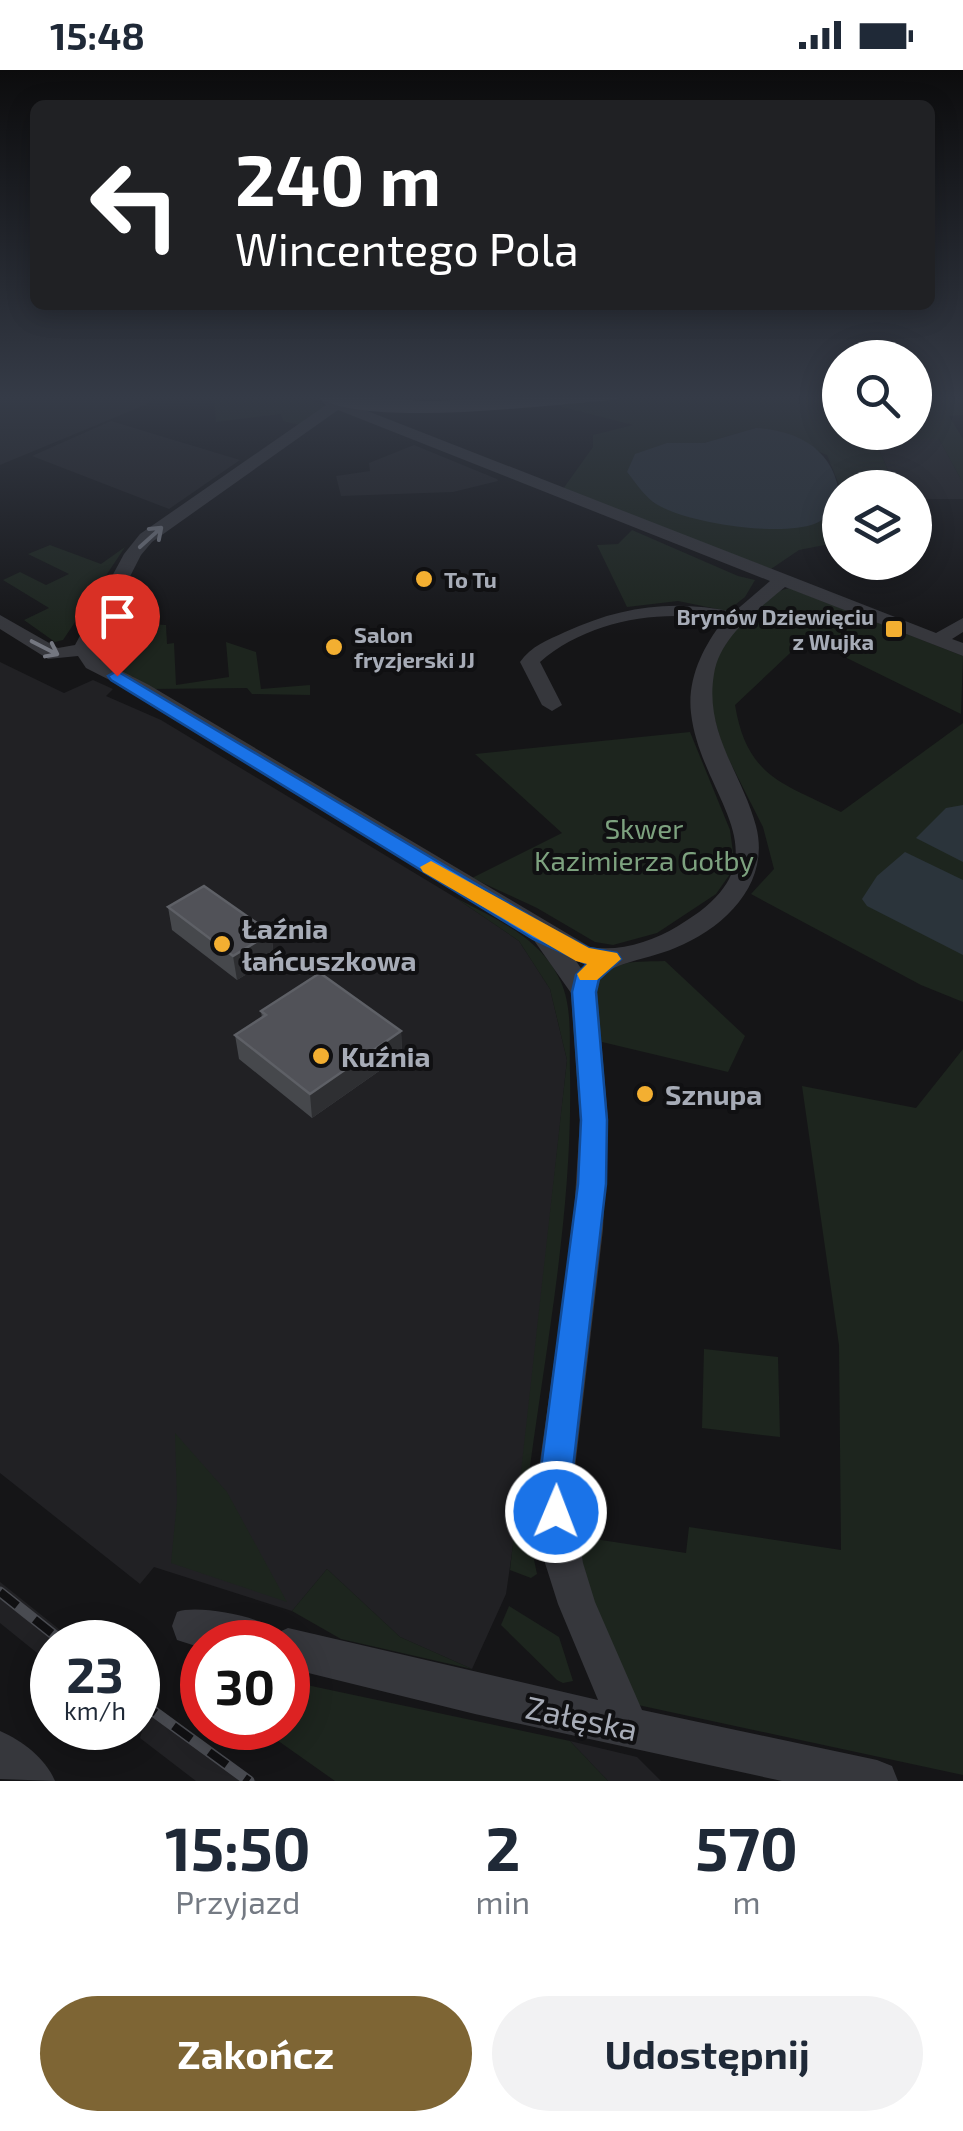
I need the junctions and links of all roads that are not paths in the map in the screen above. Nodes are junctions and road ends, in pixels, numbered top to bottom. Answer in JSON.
{"nodes":[{"id":1,"x":241,"y":475,"type":"edge"},
{"id":2,"x":524,"y":475,"type":"edge"},
{"id":3,"x":783,"y":579,"type":"junction"},
{"id":4,"x":732,"y":618,"type":"junction"},
{"id":5,"x":0,"y":621,"type":"edge"},
{"id":6,"x":963,"y":624,"type":"edge"},
{"id":7,"x":938,"y":640,"type":"junction"},
{"id":8,"x":83,"y":650,"type":"junction"},
{"id":9,"x":963,"y":650,"type":"edge"},
{"id":10,"x":552,"y":705,"type":"dead end"},
{"id":11,"x":542,"y":933,"type":"junction"},
{"id":12,"x":609,"y":959,"type":"junction"},
{"id":13,"x":584,"y":992,"type":"junction"},
{"id":14,"x":310,"y":1653,"type":"edge"},
{"id":15,"x":629,"y":1727,"type":"junction"},
{"id":16,"x":0,"y":1752,"type":"edge"},
{"id":17,"x":34,"y":1781,"type":"edge"},
{"id":18,"x":877,"y":1781,"type":"edge"}],
"edges":[{"from":8,"to":1,"type":"street","one_way":true},
{"from":2,"to":3,"type":"street"},
{"from":3,"to":4,"type":"street"},
{"from":3,"to":7,"type":"street"},
{"from":4,"to":10,"type":"street"},
{"from":4,"to":12,"type":"street"},
{"from":5,"to":8,"type":"street","one_way":true},
{"from":6,"to":7,"type":"street"},
{"from":7,"to":9,"type":"street"},
{"from":8,"to":11,"type":"street"},
{"from":11,"to":12,"type":"street"},
{"from":11,"to":13,"type":"street"},
{"from":12,"to":13,"type":"street"},
{"from":13,"to":15,"type":"street"},
{"from":14,"to":15,"type":"street","name":"Załęska"},
{"from":15,"to":18,"type":"street","name":"Załęska"},
{"from":16,"to":17,"type":"street"}]}
